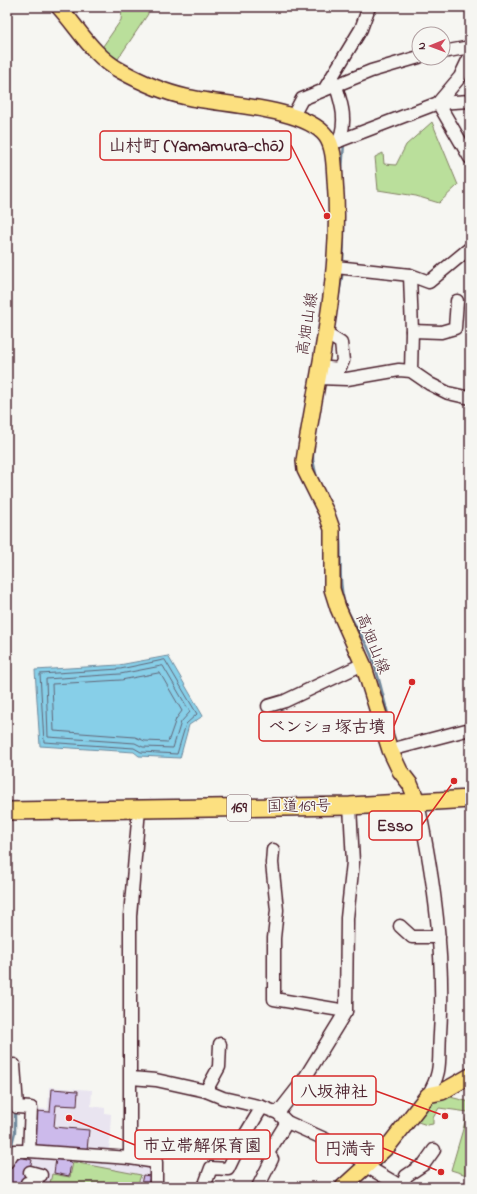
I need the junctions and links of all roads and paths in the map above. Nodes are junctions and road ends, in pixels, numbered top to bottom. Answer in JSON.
{"nodes":[{"id":1,"x":59,"y":7,"type":"edge"},
{"id":2,"x":370,"y":7,"type":"edge"},
{"id":3,"x":470,"y":47,"type":"edge"},
{"id":4,"x":451,"y":51,"type":"edge"},
{"id":5,"x":470,"y":56,"type":"edge"},
{"id":6,"x":411,"y":59,"type":"edge"},
{"id":7,"x":340,"y":84,"type":"junction"},
{"id":8,"x":324,"y":90,"type":"junction"},
{"id":9,"x":470,"y":101,"type":"edge"},
{"id":10,"x":438,"y":102,"type":"junction"},
{"id":11,"x":293,"y":116,"type":"junction"},
{"id":12,"x":340,"y":140,"type":"junction"},
{"id":13,"x":470,"y":158,"type":"edge"},
{"id":14,"x":470,"y":248,"type":"edge"},
{"id":15,"x":340,"y":268,"type":"junction"},
{"id":16,"x":410,"y":275,"type":"junction"},
{"id":17,"x":457,"y":301,"type":"dead end"},
{"id":18,"x":412,"y":331,"type":"junction"},
{"id":19,"x":325,"y":333,"type":"junction"},
{"id":20,"x":411,"y":371,"type":"junction"},
{"id":21,"x":318,"y":372,"type":"junction"},
{"id":22,"x":470,"y":398,"type":"edge"},
{"id":23,"x":363,"y":664,"type":"junction"},
{"id":24,"x":268,"y":706,"type":"dead end"},
{"id":25,"x":470,"y":729,"type":"edge"},
{"id":26,"x":390,"y":750,"type":"junction"},
{"id":27,"x":470,"y":799,"type":"edge"},
{"id":28,"x":418,"y":803,"type":"junction"},
{"id":29,"x":350,"y":806,"type":"junction"},
{"id":30,"x":139,"y":809,"type":"junction"},
{"id":31,"x":7,"y":811,"type":"edge"},
{"id":32,"x":273,"y":850,"type":"dead end"},
{"id":33,"x":400,"y":926,"type":"dead end"},
{"id":34,"x":439,"y":937,"type":"junction"},
{"id":35,"x":346,"y":1011,"type":"junction"},
{"id":36,"x":220,"y":1044,"type":"dead end"},
{"id":37,"x":14,"y":1065,"type":"dead end"},
{"id":38,"x":470,"y":1076,"type":"edge"},
{"id":39,"x":131,"y":1078,"type":"junction"},
{"id":40,"x":206,"y":1090,"type":"junction"},
{"id":41,"x":428,"y":1095,"type":"junction"},
{"id":42,"x":262,"y":1107,"type":"junction"},
{"id":43,"x":278,"y":1113,"type":"junction"},
{"id":44,"x":287,"y":1122,"type":"junction"},
{"id":45,"x":434,"y":1150,"type":"dead end"},
{"id":46,"x":29,"y":1151,"type":"junction"},
{"id":47,"x":10,"y":1156,"type":"edge"},
{"id":48,"x":130,"y":1158,"type":"junction"},
{"id":49,"x":366,"y":1165,"type":"junction"},
{"id":50,"x":156,"y":1187,"type":"edge"},
{"id":51,"x":204,"y":1187,"type":"edge"},
{"id":52,"x":258,"y":1187,"type":"edge"},
{"id":53,"x":343,"y":1187,"type":"edge"},
{"id":54,"x":402,"y":1187,"type":"edge"}],
"edges":[{"from":1,"to":11,"type":"main road"},
{"from":2,"to":8,"type":"street"},
{"from":3,"to":4,"type":"street"},
{"from":5,"to":10,"type":"street"},
{"from":6,"to":7,"type":"street"},
{"from":7,"to":8,"type":"street"},
{"from":7,"to":12,"type":"street"},
{"from":8,"to":11,"type":"street"},
{"from":9,"to":10,"type":"street"},
{"from":10,"to":12,"type":"street"},
{"from":10,"to":13,"type":"street"},
{"from":11,"to":12,"type":"main road"},
{"from":12,"to":15,"type":"main road","name":"高畑山線"},
{"from":14,"to":16,"type":"street"},
{"from":15,"to":16,"type":"street"},
{"from":15,"to":19,"type":"main road","name":"高畑山線"},
{"from":16,"to":18,"type":"street"},
{"from":17,"to":18,"type":"street"},
{"from":18,"to":20,"type":"street"},
{"from":19,"to":21,"type":"main road","name":"高畑山線"},
{"from":19,"to":21,"type":"street"},
{"from":20,"to":21,"type":"street"},
{"from":20,"to":22,"type":"street"},
{"from":21,"to":23,"type":"main road","name":"高畑山線"},
{"from":23,"to":24,"type":"street"},
{"from":23,"to":26,"type":"main road","name":"高畑山線"},
{"from":25,"to":26,"type":"street"},
{"from":26,"to":28,"type":"main road","name":"高畑山線"},
{"from":27,"to":28,"type":"highway","name":"国道169号","number":"169"},
{"from":28,"to":29,"type":"highway","name":"国道169号","number":"169"},
{"from":28,"to":34,"type":"street"},
{"from":29,"to":30,"type":"highway","name":"国道169号","number":"169"},
{"from":29,"to":35,"type":"street"},
{"from":30,"to":31,"type":"highway","name":"国道169号","number":"169"},
{"from":30,"to":39,"type":"street"},
{"from":32,"to":35,"type":"street"},
{"from":33,"to":34,"type":"street"},
{"from":34,"to":41,"type":"street"},
{"from":35,"to":43,"type":"street"},
{"from":36,"to":40,"type":"street"},
{"from":37,"to":46,"type":"street"},
{"from":38,"to":41,"type":"main road"},
{"from":39,"to":40,"type":"street"},
{"from":39,"to":48,"type":"street"},
{"from":40,"to":42,"type":"street"},
{"from":41,"to":49,"type":"main road"},
{"from":42,"to":43,"type":"street"},
{"from":42,"to":51,"type":"street"},
{"from":43,"to":44,"type":"street"},
{"from":44,"to":49,"type":"street"},
{"from":44,"to":52,"type":"street"},
{"from":45,"to":54,"type":"street"},
{"from":46,"to":47,"type":"street"},
{"from":46,"to":48,"type":"street"},
{"from":48,"to":50,"type":"street"},
{"from":49,"to":53,"type":"main road"},
{"from":49,"to":54,"type":"street"}]}
